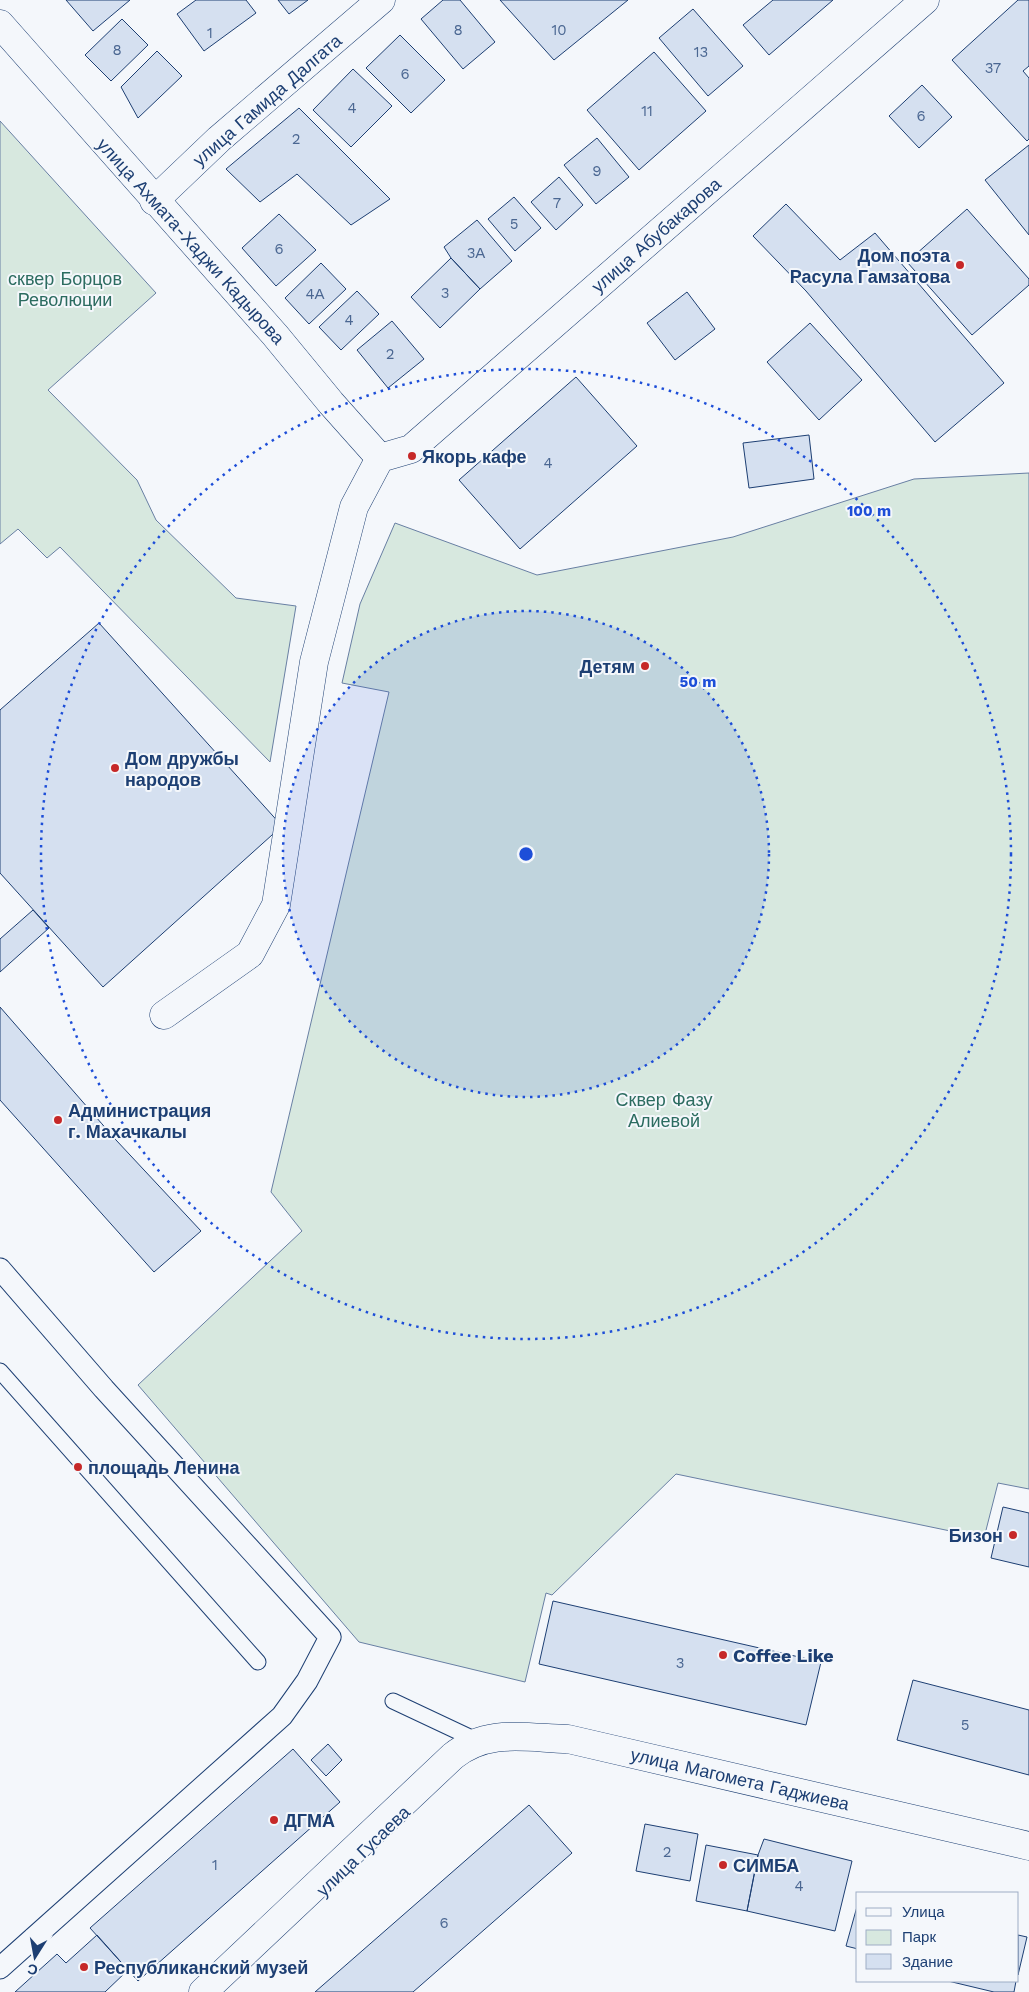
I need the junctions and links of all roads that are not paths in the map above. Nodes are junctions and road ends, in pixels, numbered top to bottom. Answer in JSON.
{"nodes":[{"id":1,"x":381,"y":0,"type":"edge"},
{"id":2,"x":925,"y":0,"type":"edge"},
{"id":3,"x":0,"y":24,"type":"edge"},
{"id":4,"x":154,"y":201,"type":"junction"},
{"id":5,"x":380,"y":458,"type":"junction"},
{"id":6,"x":164,"y":1015,"type":"dead end"},
{"id":7,"x":0,"y":1269,"type":"edge"},
{"id":8,"x":0,"y":1371,"type":"edge"},
{"id":9,"x":258,"y":1662,"type":"dead end"},
{"id":10,"x":393,"y":1701,"type":"dead end"},
{"id":11,"x":478,"y":1741,"type":"junction"},
{"id":12,"x":530,"y":1745,"type":"joint"},
{"id":13,"x":453,"y":1756,"type":"joint"},
{"id":14,"x":1029,"y":1846,"type":"edge"},
{"id":15,"x":1029,"y":1855,"type":"edge"},
{"id":16,"x":0,"y":1968,"type":"edge"},
{"id":17,"x":203,"y":1992,"type":"edge"},
{"id":18,"x":215,"y":1992,"type":"edge"}],
"edges":[{"from":1,"to":4,"type":"main road","name":"улица Гамида Далгата"},
{"from":2,"to":5,"type":"main road","name":"улица Абубакарова"},
{"from":3,"to":4,"type":"main road","name":"улица Ахмата-Хаджи Кадырова"},
{"from":4,"to":5,"type":"main road","name":"улица Ахмата-Хаджи Кадырова"},
{"from":5,"to":6,"type":"main road"},
{"from":7,"to":16,"type":"street"},
{"from":8,"to":9,"type":"lane"},
{"from":10,"to":11,"type":"lane"},
{"from":11,"to":13,"type":"main road","name":"улица Магомета Гаджиева"},
{"from":11,"to":14,"type":"main road","name":"улица Магомета Гаджиева"},
{"from":12,"to":15,"type":"main road","name":"улица Магомета Гаджиева"},
{"from":12,"to":18,"type":"main road","name":"улица Гусаева"},
{"from":13,"to":17,"type":"main road","name":"улица Гусаева"}]}
